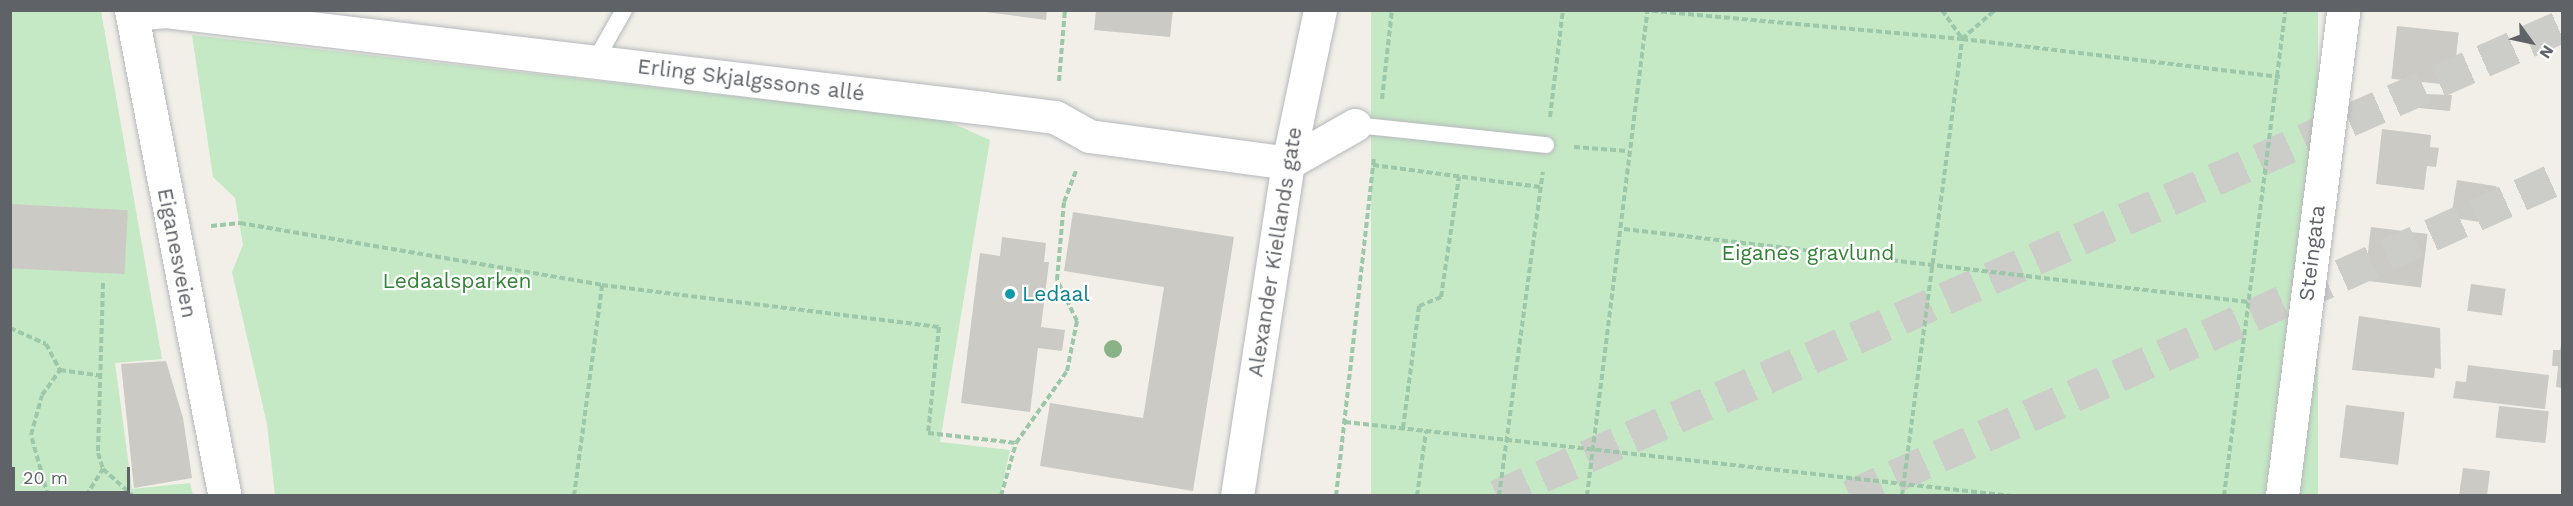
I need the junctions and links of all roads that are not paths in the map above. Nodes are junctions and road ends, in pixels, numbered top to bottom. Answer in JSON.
{"nodes":[{"id":1,"x":624,"y":10,"type":"edge"},
{"id":2,"x":1320,"y":10,"type":"edge"},
{"id":3,"x":2343,"y":10,"type":"edge"},
{"id":4,"x":131,"y":12,"type":"edge"},
{"id":5,"x":595,"y":61,"type":"junction"},
{"id":6,"x":1366,"y":126,"type":"joint"},
{"id":7,"x":1546,"y":145,"type":"road end"},
{"id":8,"x":1288,"y":163,"type":"junction"},
{"id":9,"x":225,"y":495,"type":"edge"},
{"id":10,"x":1237,"y":495,"type":"edge"},
{"id":11,"x":2282,"y":495,"type":"edge"}],
"edges":[{"from":1,"to":5,"type":"lane"},
{"from":2,"to":8,"type":"street","name":"Alexander Kiellands gate"},
{"from":3,"to":11,"type":"street","name":"Steingata"},
{"from":4,"to":5,"type":"street","name":"Erling Skjalgssons allé"},
{"from":4,"to":9,"type":"street","name":"Eiganesveien"},
{"from":5,"to":8,"type":"street","name":"Erling Skjalgssons allé"},
{"from":6,"to":7,"type":"lane"},
{"from":6,"to":8,"type":"street"},
{"from":8,"to":10,"type":"street","name":"Alexander Kiellands gate"}]}
